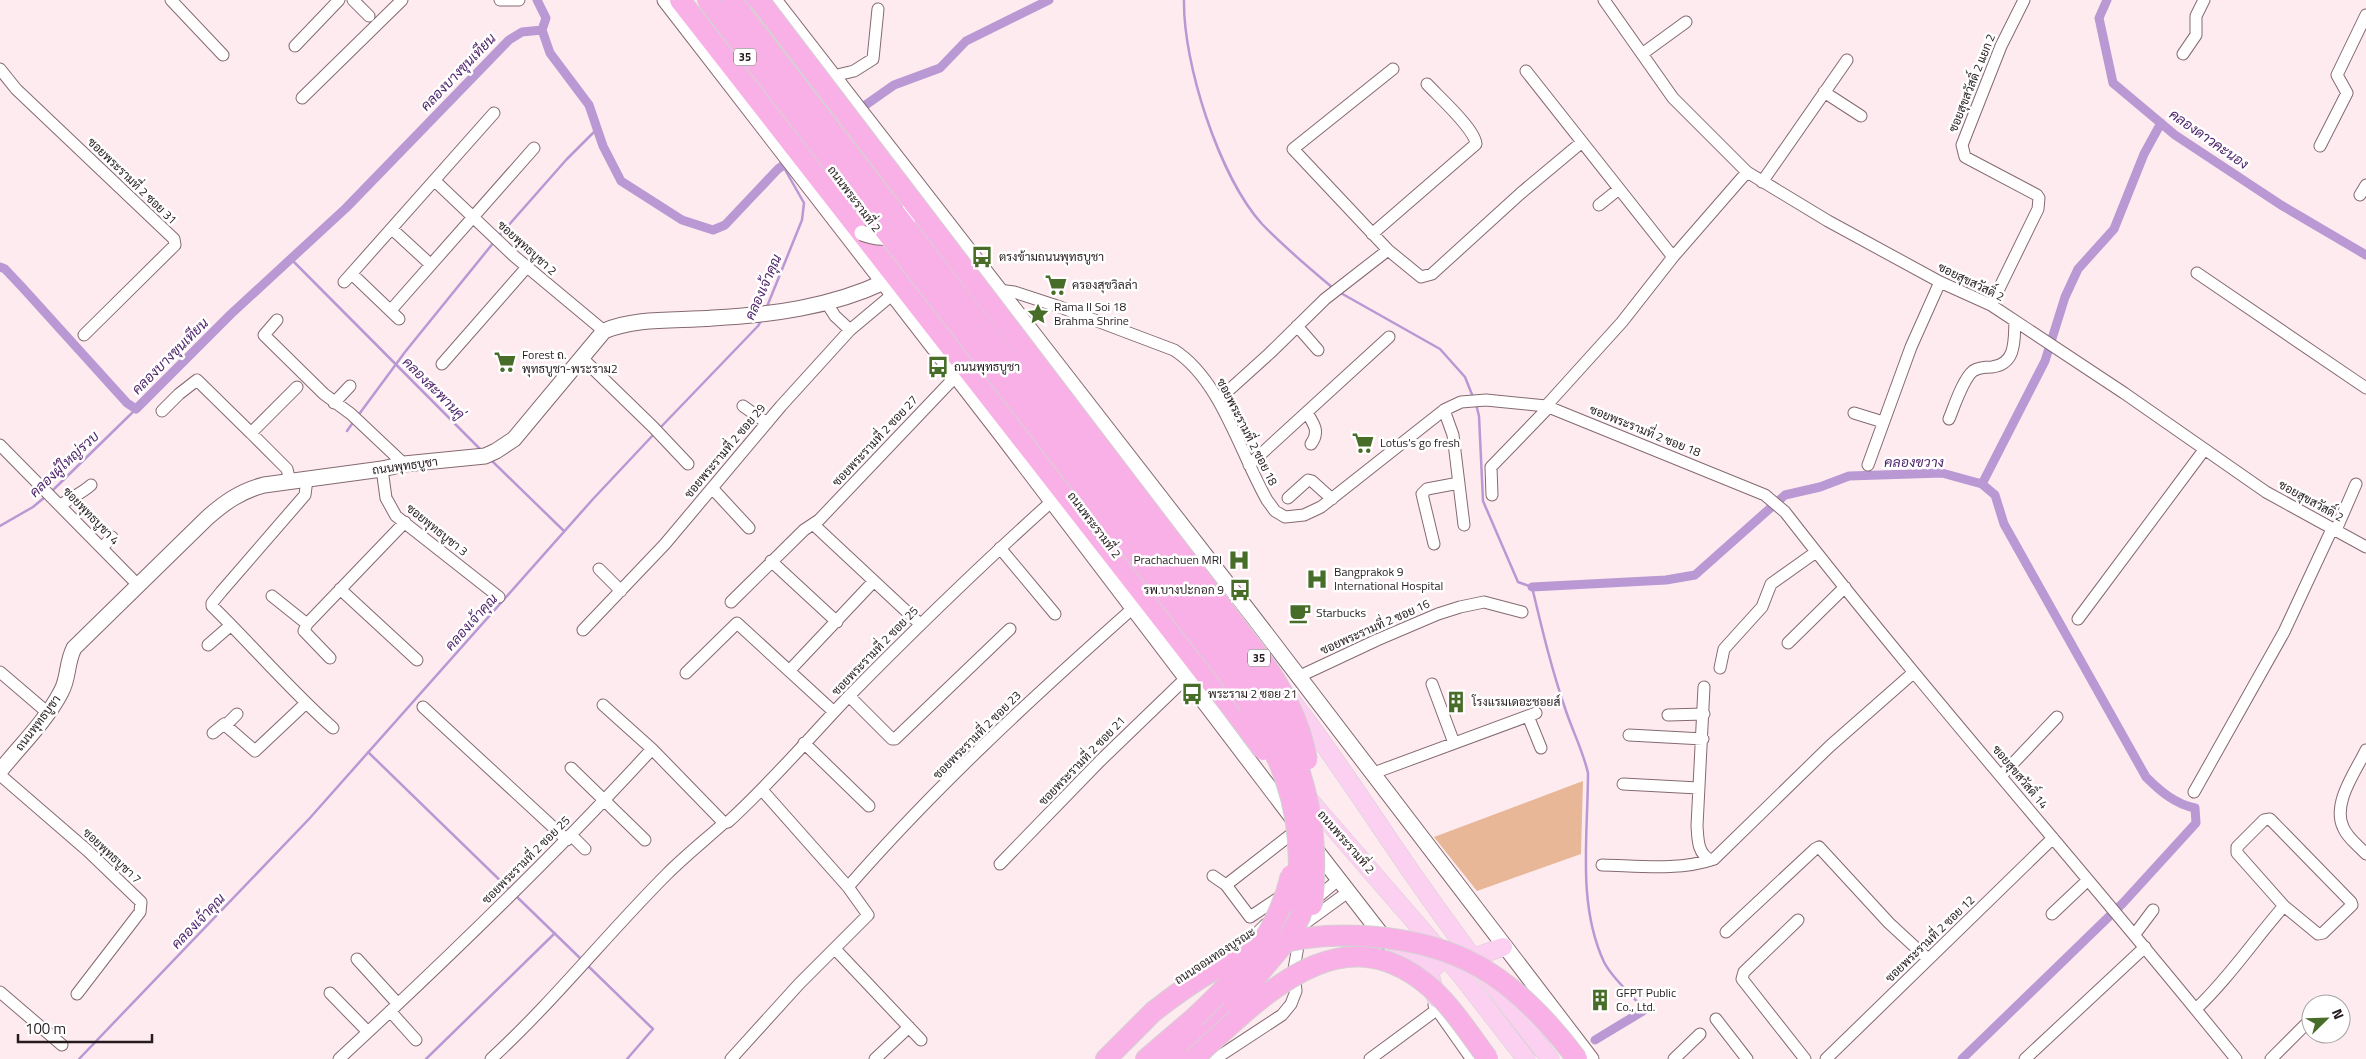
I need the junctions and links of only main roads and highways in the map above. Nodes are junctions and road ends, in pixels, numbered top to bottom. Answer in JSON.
{"nodes":[{"id":1,"x":665,"y":0,"type":"edge"},
{"id":2,"x":680,"y":0,"type":"edge"},
{"id":3,"x":699,"y":0,"type":"edge"},
{"id":4,"x":707,"y":0,"type":"edge"},
{"id":5,"x":731,"y":0,"type":"edge"},
{"id":6,"x":745,"y":0,"type":"edge"},
{"id":7,"x":759,"y":0,"type":"edge"},
{"id":8,"x":774,"y":0,"type":"edge"},
{"id":9,"x":910,"y":198,"type":"junction"},
{"id":10,"x":862,"y":233,"type":"junction"},
{"id":11,"x":954,"y":268,"type":"junction"},
{"id":12,"x":922,"y":287,"type":"junction"},
{"id":13,"x":888,"y":288,"type":"junction"},
{"id":14,"x":0,"y":773,"type":"edge"},
{"id":15,"x":1304,"y":835,"type":"junction"},
{"id":16,"x":1300,"y":900,"type":"road end"},
{"id":17,"x":1416,"y":923,"type":"junction"},
{"id":18,"x":1503,"y":947,"type":"junction"},
{"id":19,"x":1395,"y":952,"type":"junction"},
{"id":20,"x":1472,"y":958,"type":"junction"},
{"id":21,"x":1428,"y":963,"type":"junction"},
{"id":22,"x":1460,"y":974,"type":"junction"},
{"id":23,"x":1439,"y":1008,"type":"junction"},
{"id":24,"x":1106,"y":1059,"type":"edge"},
{"id":25,"x":1146,"y":1059,"type":"edge"},
{"id":26,"x":1168,"y":1059,"type":"edge"},
{"id":27,"x":1193,"y":1059,"type":"edge"},
{"id":28,"x":1474,"y":1059,"type":"edge"},
{"id":29,"x":1488,"y":1059,"type":"edge"},
{"id":30,"x":1526,"y":1059,"type":"edge"},
{"id":31,"x":1550,"y":1059,"type":"edge"},
{"id":32,"x":1577,"y":1059,"type":"edge"},
{"id":33,"x":1591,"y":1059,"type":"edge"}],
"edges":[{"from":1,"to":13,"type":"main road","name":"ถนนพระรามที่ 2","number":"35"},
{"from":2,"to":10,"type":"highway"},
{"from":3,"to":12,"type":"highway","name":"ถนนพระรามที่ 2","number":"35"},
{"from":4,"to":15,"type":"highway","bridge":true},
{"from":5,"to":15,"type":"highway","bridge":true},
{"from":6,"to":11,"type":"highway","number":"35"},
{"from":7,"to":9,"type":"highway","bridge":true},
{"from":8,"to":18,"type":"main road","number":"35"},
{"from":9,"to":10,"type":"main road","bridge":true},
{"from":9,"to":15,"type":"highway","bridge":true},
{"from":10,"to":15,"type":"highway","bridge":true},
{"from":11,"to":20,"type":"main road","number":"35"},
{"from":11,"to":26,"type":"highway","bridge":true},
{"from":12,"to":17,"type":"main road","name":"ถนนพระรามที่ 2","number":"35"},
{"from":12,"to":25,"type":"highway","bridge":true},
{"from":13,"to":14,"type":"main road","name":"ถนนพุทธบูชา"},
{"from":13,"to":15,"type":"main road","name":"ถนนพระรามที่ 2","number":"35"},
{"from":15,"to":16,"type":"highway","bridge":true},
{"from":15,"to":19,"type":"main road","name":"ถนนพระรามที่ 2","number":"35"},
{"from":17,"to":21,"type":"main road"},
{"from":17,"to":22,"type":"main road","name":"ถนนพระรามที่ 2","number":"35"},
{"from":18,"to":20,"type":"main road"},
{"from":18,"to":33,"type":"main road","number":"35"},
{"from":19,"to":21,"type":"main road"},
{"from":19,"to":23,"type":"main road","name":"ถนนพระรามที่ 2","number":"35"},
{"from":20,"to":31,"type":"main road","number":"35"},
{"from":21,"to":22,"type":"main road"},
{"from":21,"to":23,"type":"main road"},
{"from":22,"to":30,"type":"main road","name":"ถนนพระรามที่ 2","number":"35"},
{"from":23,"to":28,"type":"main road","name":"ถนนพระรามที่ 2","number":"35"},
{"from":24,"to":32,"type":"highway","bridge":true},
{"from":27,"to":29,"type":"highway","bridge":true}]}
